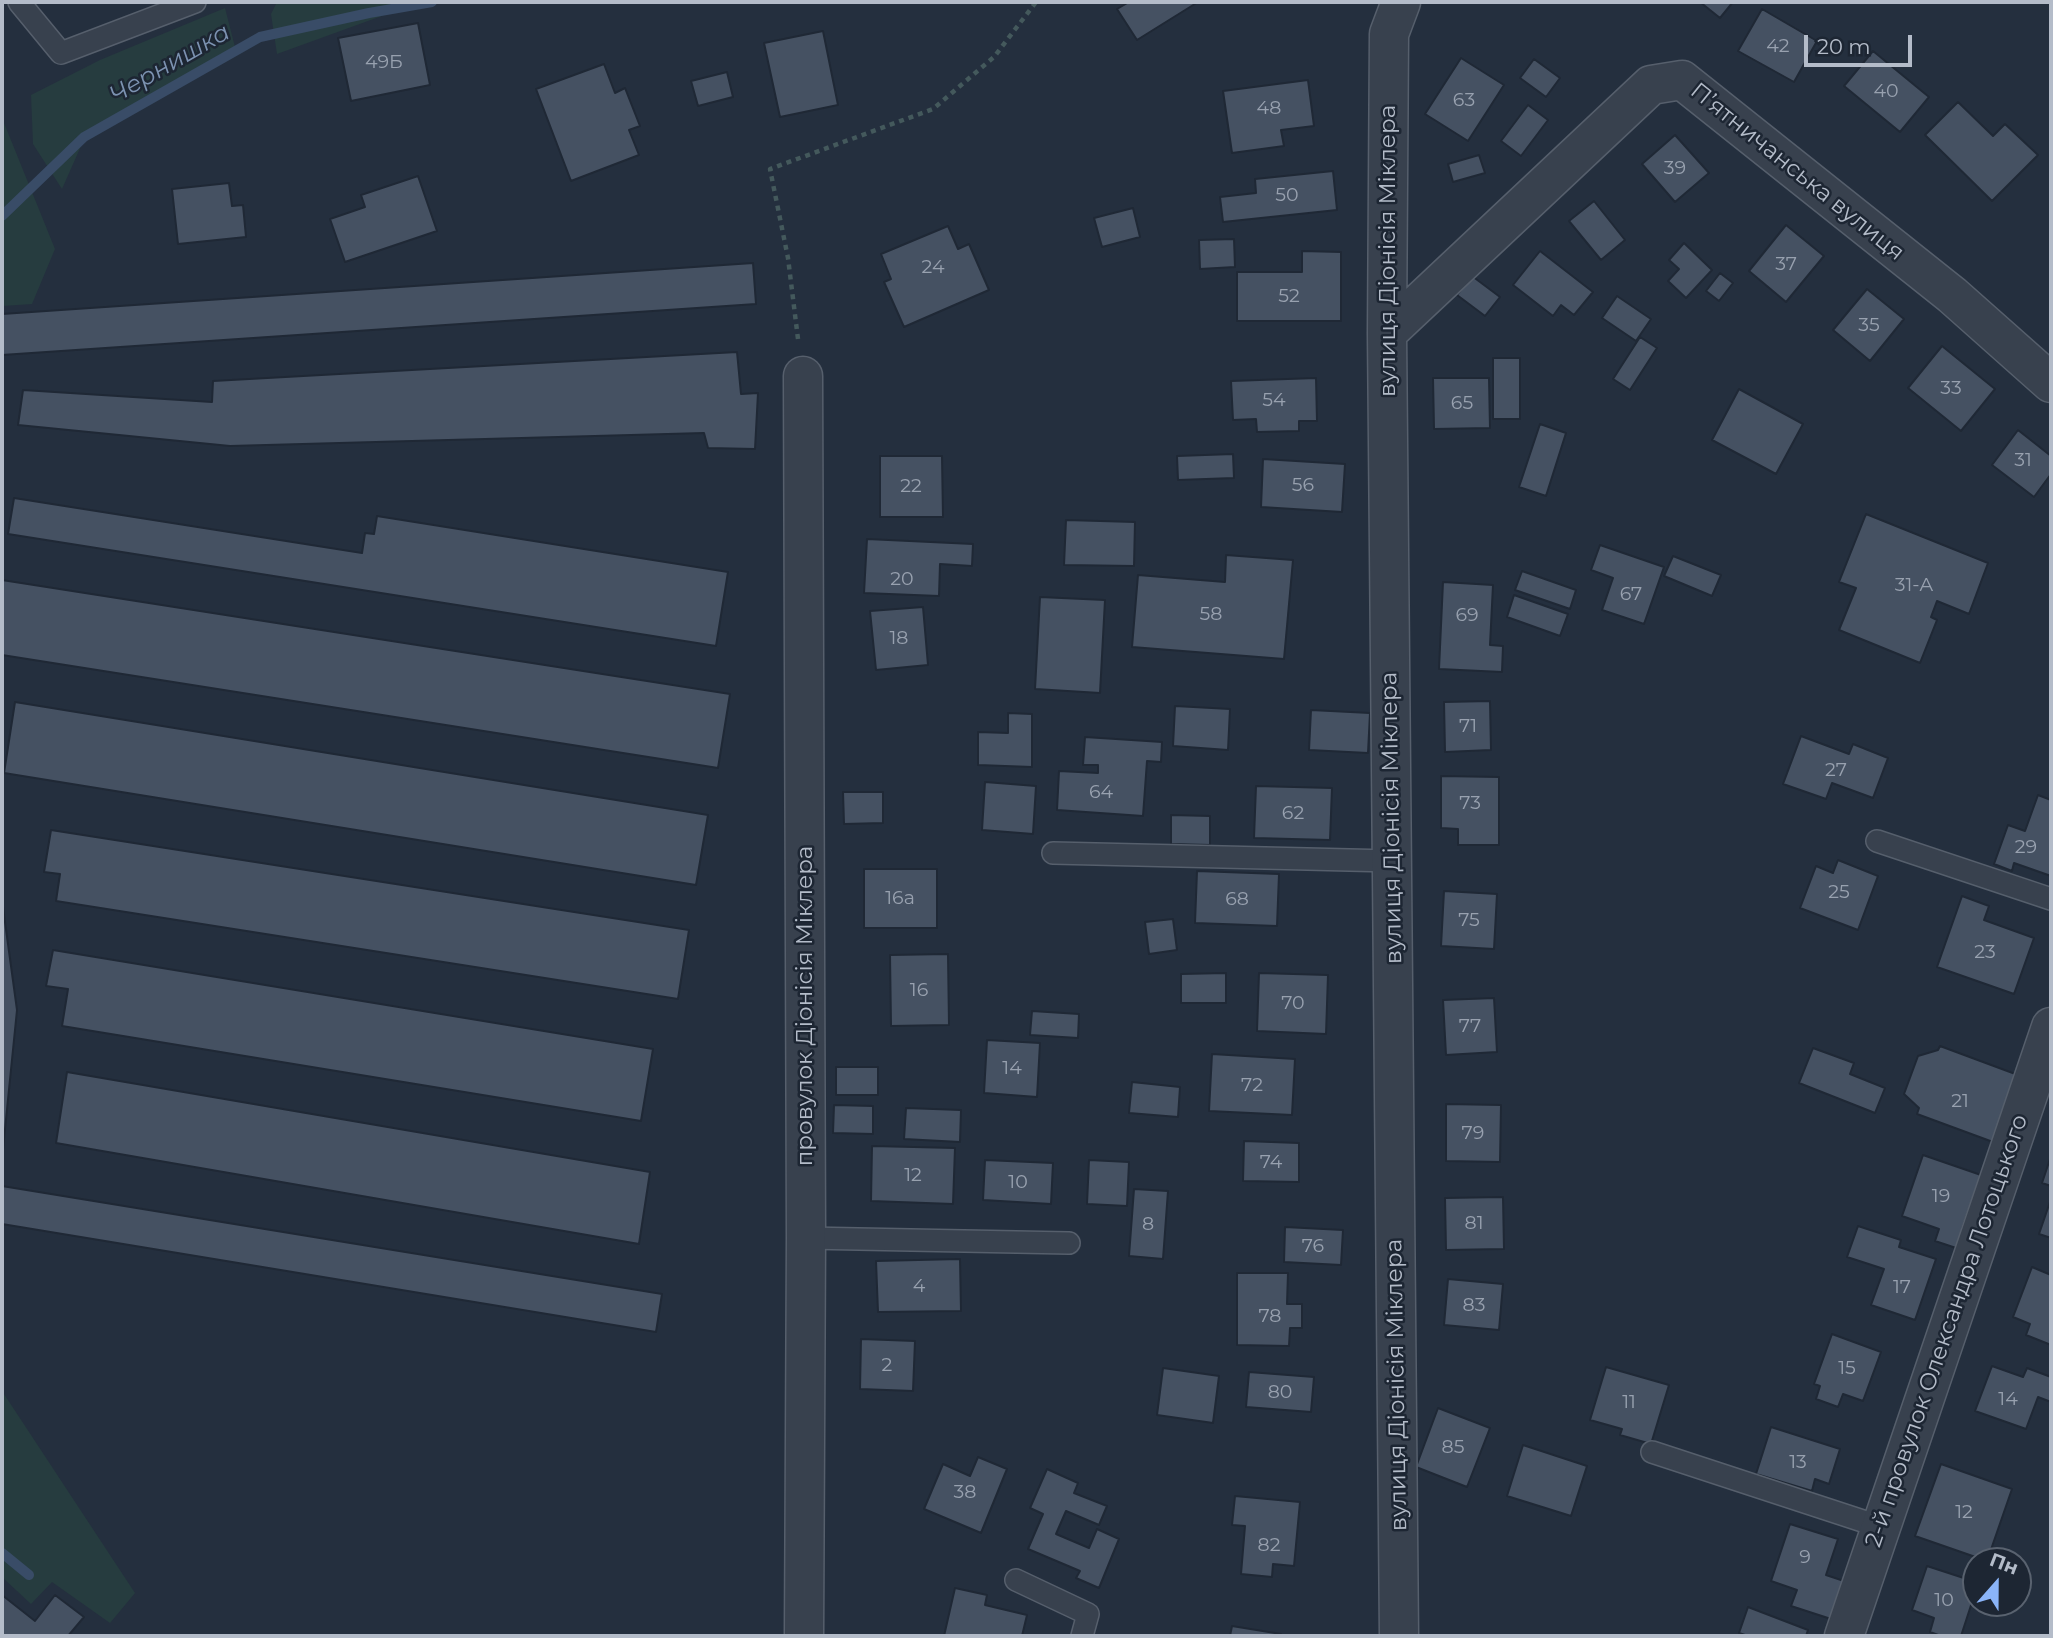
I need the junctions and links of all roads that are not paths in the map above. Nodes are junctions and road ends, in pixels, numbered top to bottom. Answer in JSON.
{"nodes":[{"id":1,"x":19,"y":2,"type":"edge"},
{"id":2,"x":195,"y":2,"type":"edge"},
{"id":3,"x":1401,"y":2,"type":"edge"},
{"id":4,"x":1387,"y":333,"type":"junction"},
{"id":5,"x":803,"y":376,"type":"road end"},
{"id":6,"x":2051,"y":383,"type":"edge"},
{"id":7,"x":1877,"y":841,"type":"dead end"},
{"id":8,"x":1053,"y":853,"type":"dead end"},
{"id":9,"x":1392,"y":861,"type":"junction"},
{"id":10,"x":2051,"y":899,"type":"edge"},
{"id":11,"x":2051,"y":1027,"type":"edge"},
{"id":12,"x":806,"y":1238,"type":"junction"},
{"id":13,"x":1069,"y":1243,"type":"dead end"},
{"id":14,"x":1652,"y":1452,"type":"dead end"},
{"id":15,"x":1881,"y":1527,"type":"junction"},
{"id":16,"x":1016,"y":1580,"type":"dead end"},
{"id":17,"x":804,"y":1636,"type":"edge"},
{"id":18,"x":1082,"y":1636,"type":"edge"},
{"id":19,"x":1399,"y":1636,"type":"edge"},
{"id":20,"x":1844,"y":1636,"type":"edge"}],
"edges":[{"from":1,"to":2,"type":"lane"},
{"from":3,"to":4,"type":"street","name":"вулиця Діонісія Міклера"},
{"from":4,"to":6,"type":"street","name":"Пʼятничанська вулиця"},
{"from":4,"to":9,"type":"street","name":"вулиця Діонісія Міклера"},
{"from":5,"to":12,"type":"street","name":"провулок Діонісія Міклера"},
{"from":7,"to":10,"type":"lane"},
{"from":8,"to":9,"type":"lane"},
{"from":9,"to":19,"type":"street","name":"вулиця Діонісія Міклера"},
{"from":11,"to":15,"type":"street","name":"2-й провулок Олександра Лотоцького"},
{"from":12,"to":13,"type":"lane"},
{"from":12,"to":17,"type":"street","name":"провулок Діонісія Міклера"},
{"from":14,"to":15,"type":"lane"},
{"from":15,"to":20,"type":"street","name":"2-й провулок Олександра Лотоцького"},
{"from":16,"to":18,"type":"lane"}]}
